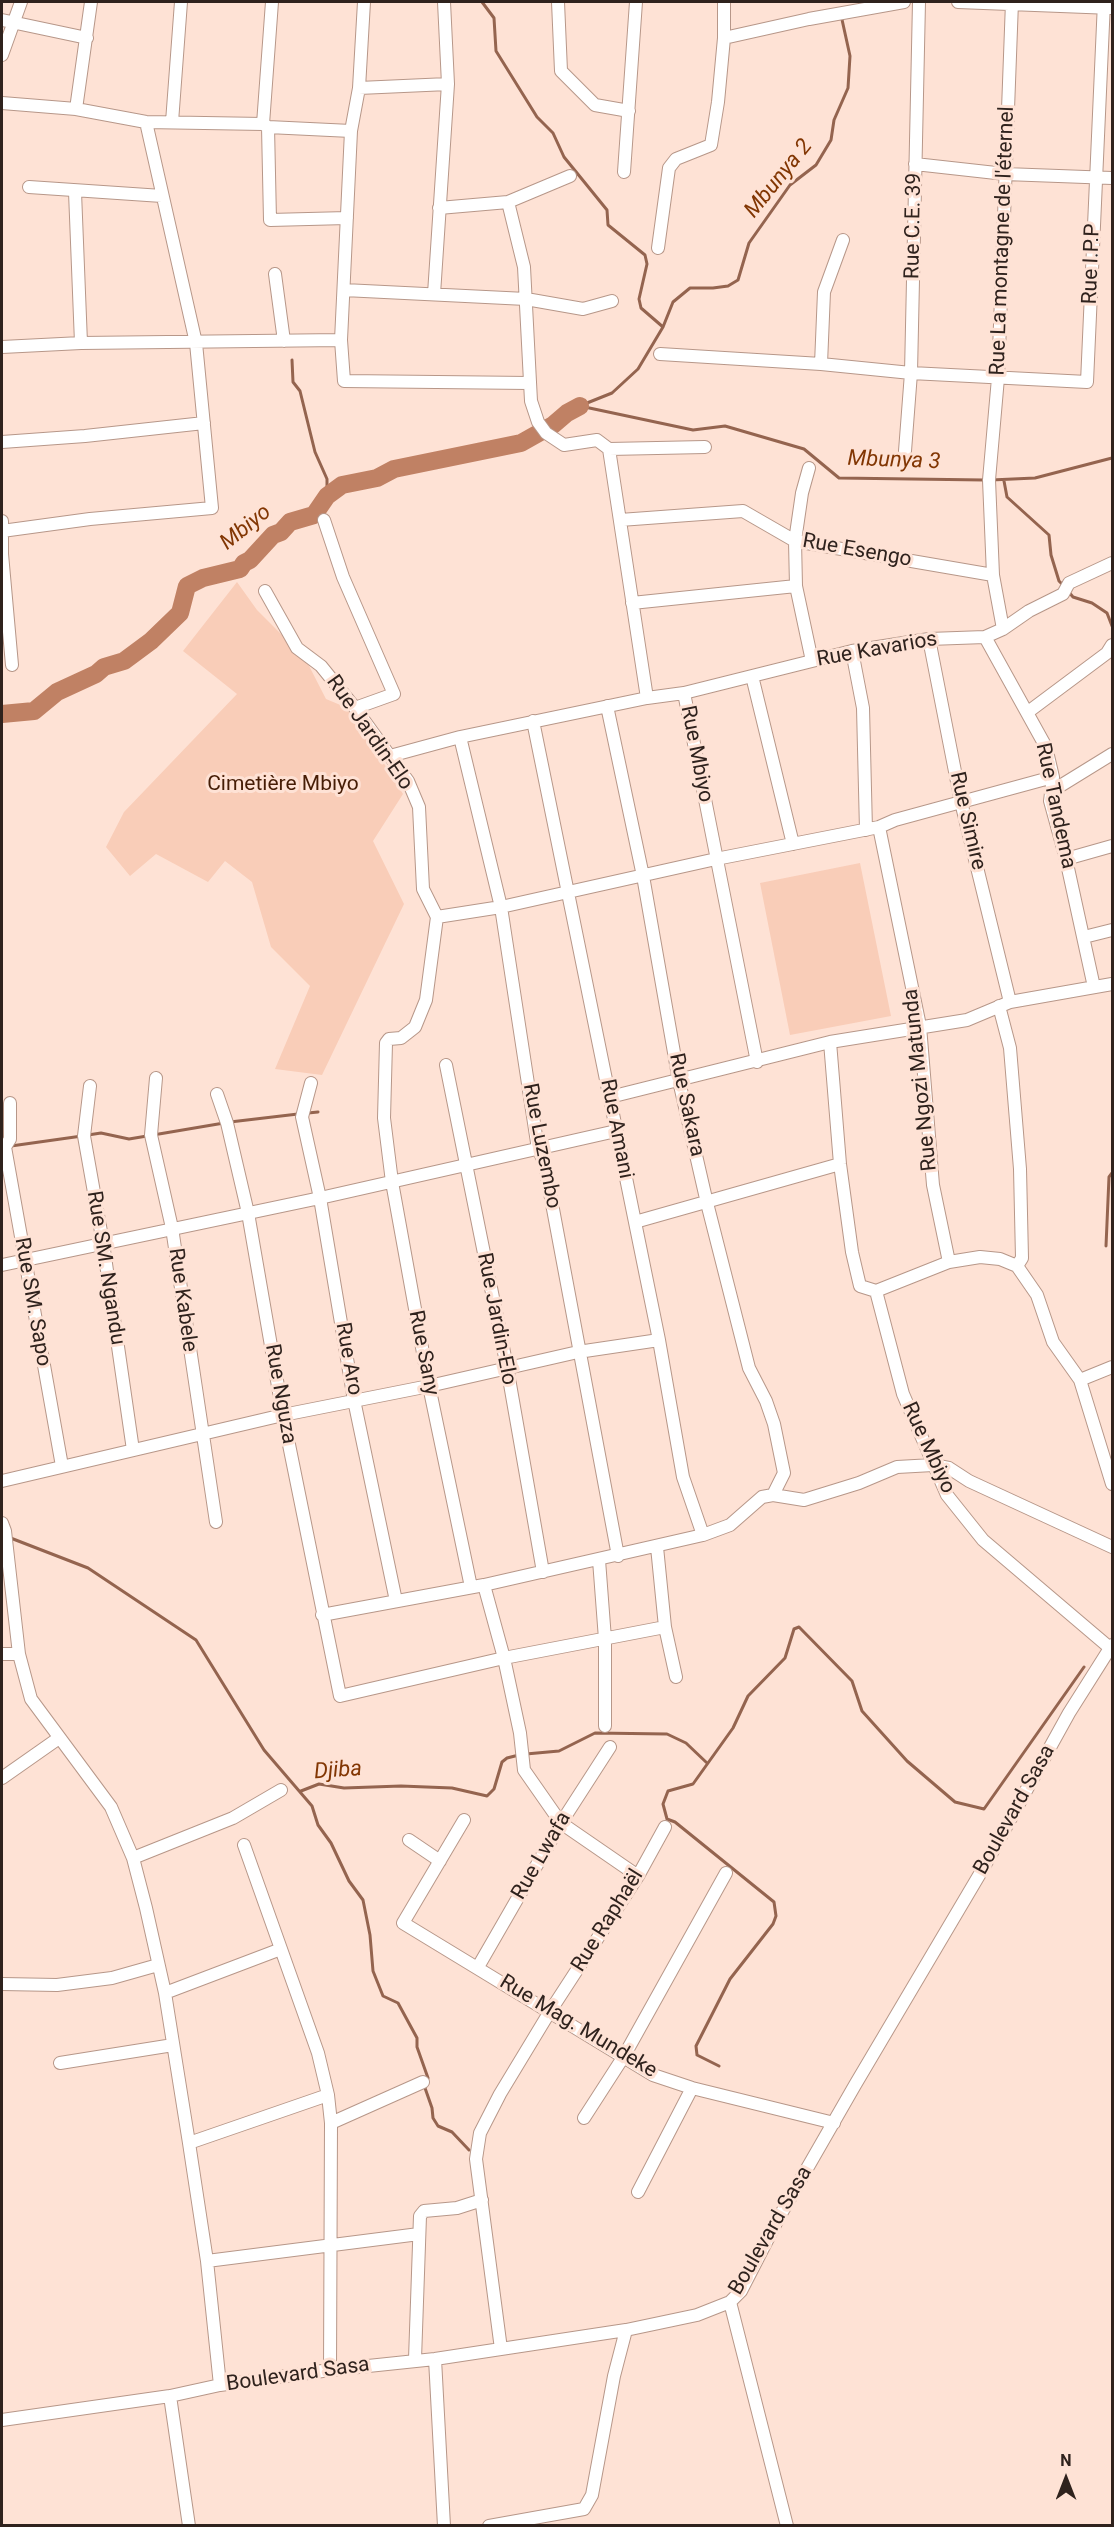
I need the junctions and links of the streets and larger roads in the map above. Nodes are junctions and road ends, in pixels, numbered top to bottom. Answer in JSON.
{"nodes":[{"id":1,"x":21,"y":2,"type":"edge"},
{"id":2,"x":91,"y":2,"type":"edge"},
{"id":3,"x":181,"y":2,"type":"edge"},
{"id":4,"x":272,"y":2,"type":"edge"},
{"id":5,"x":364,"y":2,"type":"edge"},
{"id":6,"x":444,"y":2,"type":"edge"},
{"id":7,"x":558,"y":2,"type":"edge"},
{"id":8,"x":636,"y":2,"type":"edge"},
{"id":9,"x":724,"y":2,"type":"edge"},
{"id":10,"x":904,"y":2,"type":"edge"},
{"id":11,"x":918,"y":2,"type":"edge"},
{"id":12,"x":958,"y":2,"type":"edge"},
{"id":13,"x":1012,"y":3,"type":"edge"},
{"id":14,"x":1107,"y":5,"type":"edge"},
{"id":15,"x":7,"y":21,"type":"edge"},
{"id":16,"x":87,"y":38,"type":"junction"},
{"id":17,"x":724,"y":38,"type":"junction"},
{"id":18,"x":2,"y":55,"type":"edge"},
{"id":19,"x":448,"y":84,"type":"junction"},
{"id":20,"x":359,"y":88,"type":"junction"},
{"id":21,"x":2,"y":103,"type":"edge"},
{"id":22,"x":76,"y":110,"type":"junction"},
{"id":23,"x":629,"y":111,"type":"junction"},
{"id":24,"x":146,"y":122,"type":"junction"},
{"id":25,"x":172,"y":122,"type":"junction"},
{"id":26,"x":266,"y":125,"type":"junction"},
{"id":27,"x":351,"y":131,"type":"junction"},
{"id":28,"x":915,"y":164,"type":"junction"},
{"id":29,"x":624,"y":172,"type":"dead end"},
{"id":30,"x":1005,"y":174,"type":"junction"},
{"id":31,"x":570,"y":176,"type":"dead end"},
{"id":32,"x":1096,"y":176,"type":"junction"},
{"id":33,"x":1113,"y":178,"type":"edge"},
{"id":34,"x":29,"y":187,"type":"dead end"},
{"id":35,"x":75,"y":192,"type":"junction"},
{"id":36,"x":162,"y":196,"type":"junction"},
{"id":37,"x":508,"y":202,"type":"junction"},
{"id":38,"x":439,"y":208,"type":"junction"},
{"id":39,"x":347,"y":218,"type":"junction"},
{"id":40,"x":843,"y":240,"type":"dead end"},
{"id":41,"x":657,"y":248,"type":"dead end"},
{"id":42,"x":275,"y":274,"type":"dead end"},
{"id":43,"x":344,"y":290,"type":"junction"},
{"id":44,"x":434,"y":294,"type":"junction"},
{"id":45,"x":526,"y":299,"type":"junction"},
{"id":46,"x":612,"y":301,"type":"dead end"},
{"id":47,"x":341,"y":340,"type":"junction"},
{"id":48,"x":284,"y":341,"type":"junction"},
{"id":49,"x":81,"y":343,"type":"junction"},
{"id":50,"x":196,"y":343,"type":"junction"},
{"id":51,"x":2,"y":347,"type":"edge"},
{"id":52,"x":660,"y":354,"type":"dead end"},
{"id":53,"x":821,"y":364,"type":"junction"},
{"id":54,"x":911,"y":373,"type":"junction"},
{"id":55,"x":998,"y":378,"type":"junction"},
{"id":56,"x":529,"y":383,"type":"junction"},
{"id":57,"x":204,"y":423,"type":"junction"},
{"id":58,"x":2,"y":442,"type":"edge"},
{"id":59,"x":705,"y":447,"type":"dead end"},
{"id":60,"x":609,"y":449,"type":"junction"},
{"id":61,"x":905,"y":451,"type":"dead end"},
{"id":62,"x":809,"y":468,"type":"dead end"},
{"id":63,"x":324,"y":520,"type":"dead end"},
{"id":64,"x":620,"y":520,"type":"junction"},
{"id":65,"x":2,"y":521,"type":"edge"},
{"id":66,"x":2,"y":531,"type":"edge"},
{"id":67,"x":795,"y":541,"type":"junction"},
{"id":68,"x":2,"y":554,"type":"edge"},
{"id":69,"x":1113,"y":563,"type":"edge"},
{"id":70,"x":993,"y":575,"type":"junction"},
{"id":71,"x":796,"y":586,"type":"junction"},
{"id":72,"x":265,"y":591,"type":"dead end"},
{"id":73,"x":632,"y":603,"type":"junction"},
{"id":74,"x":1003,"y":629,"type":"junction"},
{"id":75,"x":985,"y":637,"type":"junction"},
{"id":76,"x":929,"y":639,"type":"junction"},
{"id":77,"x":1113,"y":645,"type":"edge"},
{"id":78,"x":852,"y":651,"type":"junction"},
{"id":79,"x":812,"y":661,"type":"junction"},
{"id":80,"x":12,"y":665,"type":"dead end"},
{"id":81,"x":752,"y":676,"type":"junction"},
{"id":82,"x":684,"y":693,"type":"junction"},
{"id":83,"x":647,"y":698,"type":"junction"},
{"id":84,"x":607,"y":706,"type":"junction"},
{"id":85,"x":355,"y":708,"type":"junction"},
{"id":86,"x":1028,"y":712,"type":"junction"},
{"id":87,"x":533,"y":721,"type":"junction"},
{"id":88,"x":460,"y":737,"type":"junction"},
{"id":89,"x":1113,"y":754,"type":"edge"},
{"id":90,"x":390,"y":756,"type":"junction"},
{"id":91,"x":1053,"y":777,"type":"junction"},
{"id":92,"x":1052,"y":791,"type":"junction"},
{"id":93,"x":961,"y":802,"type":"junction"},
{"id":94,"x":873,"y":829,"type":"junction"},
{"id":95,"x":793,"y":844,"type":"junction"},
{"id":96,"x":1113,"y":846,"type":"edge"},
{"id":97,"x":1066,"y":859,"type":"junction"},
{"id":98,"x":716,"y":860,"type":"junction"},
{"id":99,"x":643,"y":876,"type":"junction"},
{"id":100,"x":569,"y":893,"type":"junction"},
{"id":101,"x":501,"y":908,"type":"junction"},
{"id":102,"x":437,"y":917,"type":"junction"},
{"id":103,"x":1113,"y":930,"type":"edge"},
{"id":104,"x":1084,"y":937,"type":"junction"},
{"id":105,"x":1113,"y":984,"type":"edge"},
{"id":106,"x":1094,"y":987,"type":"junction"},
{"id":107,"x":1004,"y":1004,"type":"junction"},
{"id":108,"x":920,"y":1026,"type":"junction"},
{"id":109,"x":830,"y":1042,"type":"junction"},
{"id":110,"x":757,"y":1062,"type":"junction"},
{"id":111,"x":446,"y":1065,"type":"dead end"},
{"id":112,"x":156,"y":1078,"type":"dead end"},
{"id":113,"x":679,"y":1081,"type":"junction"},
{"id":114,"x":311,"y":1083,"type":"dead end"},
{"id":115,"x":90,"y":1086,"type":"dead end"},
{"id":116,"x":218,"y":1094,"type":"dead end"},
{"id":117,"x":610,"y":1097,"type":"junction"},
{"id":118,"x":10,"y":1103,"type":"dead end"},
{"id":119,"x":616,"y":1131,"type":"junction"},
{"id":120,"x":538,"y":1149,"type":"junction"},
{"id":121,"x":840,"y":1164,"type":"junction"},
{"id":122,"x":466,"y":1166,"type":"junction"},
{"id":123,"x":392,"y":1182,"type":"junction"},
{"id":124,"x":320,"y":1198,"type":"junction"},
{"id":125,"x":707,"y":1203,"type":"junction"},
{"id":126,"x":248,"y":1213,"type":"junction"},
{"id":127,"x":635,"y":1222,"type":"junction"},
{"id":128,"x":172,"y":1228,"type":"junction"},
{"id":129,"x":103,"y":1243,"type":"junction"},
{"id":130,"x":24,"y":1260,"type":"junction"},
{"id":131,"x":949,"y":1262,"type":"junction"},
{"id":132,"x":2,"y":1265,"type":"edge"},
{"id":133,"x":1017,"y":1266,"type":"junction"},
{"id":134,"x":876,"y":1291,"type":"junction"},
{"id":135,"x":659,"y":1340,"type":"junction"},
{"id":136,"x":578,"y":1352,"type":"junction"},
{"id":137,"x":507,"y":1367,"type":"junction"},
{"id":138,"x":1113,"y":1367,"type":"edge"},
{"id":139,"x":1080,"y":1380,"type":"junction"},
{"id":140,"x":429,"y":1386,"type":"junction"},
{"id":141,"x":354,"y":1400,"type":"junction"},
{"id":142,"x":283,"y":1415,"type":"junction"},
{"id":143,"x":201,"y":1433,"type":"junction"},
{"id":144,"x":133,"y":1450,"type":"junction"},
{"id":145,"x":933,"y":1465,"type":"junction"},
{"id":146,"x":62,"y":1466,"type":"junction"},
{"id":147,"x":2,"y":1481,"type":"edge"},
{"id":148,"x":1113,"y":1484,"type":"edge"},
{"id":149,"x":773,"y":1495,"type":"junction"},
{"id":150,"x":216,"y":1522,"type":"dead end"},
{"id":151,"x":4,"y":1533,"type":"edge"},
{"id":152,"x":703,"y":1535,"type":"junction"},
{"id":153,"x":657,"y":1547,"type":"junction"},
{"id":154,"x":1113,"y":1547,"type":"edge"},
{"id":155,"x":618,"y":1556,"type":"junction"},
{"id":156,"x":599,"y":1560,"type":"junction"},
{"id":157,"x":543,"y":1572,"type":"junction"},
{"id":158,"x":484,"y":1585,"type":"junction"},
{"id":159,"x":471,"y":1587,"type":"junction"},
{"id":160,"x":396,"y":1601,"type":"junction"},
{"id":161,"x":322,"y":1615,"type":"junction"},
{"id":162,"x":665,"y":1627,"type":"junction"},
{"id":163,"x":605,"y":1639,"type":"junction"},
{"id":164,"x":1111,"y":1646,"type":"edge"},
{"id":165,"x":2,"y":1654,"type":"edge"},
{"id":166,"x":19,"y":1654,"type":"junction"},
{"id":167,"x":504,"y":1658,"type":"junction"},
{"id":168,"x":676,"y":1677,"type":"dead end"},
{"id":169,"x":605,"y":1726,"type":"dead end"},
{"id":170,"x":59,"y":1738,"type":"junction"},
{"id":171,"x":610,"y":1747,"type":"dead end"},
{"id":172,"x":2,"y":1778,"type":"edge"},
{"id":173,"x":281,"y":1790,"type":"dead end"},
{"id":174,"x":465,"y":1820,"type":"dead end"},
{"id":175,"x":561,"y":1823,"type":"junction"},
{"id":176,"x":665,"y":1827,"type":"dead end"},
{"id":177,"x":410,"y":1840,"type":"dead end"},
{"id":178,"x":244,"y":1845,"type":"dead end"},
{"id":179,"x":134,"y":1858,"type":"junction"},
{"id":180,"x":440,"y":1861,"type":"junction"},
{"id":181,"x":726,"y":1873,"type":"dead end"},
{"id":182,"x":638,"y":1876,"type":"junction"},
{"id":183,"x":281,"y":1949,"type":"junction"},
{"id":184,"x":158,"y":1965,"type":"junction"},
{"id":185,"x":478,"y":1967,"type":"junction"},
{"id":186,"x":2,"y":1984,"type":"edge"},
{"id":187,"x":165,"y":1993,"type":"junction"},
{"id":188,"x":549,"y":2013,"type":"junction"},
{"id":189,"x":173,"y":2045,"type":"junction"},
{"id":190,"x":624,"y":2056,"type":"junction"},
{"id":191,"x":60,"y":2063,"type":"dead end"},
{"id":192,"x":423,"y":2082,"type":"dead end"},
{"id":193,"x":692,"y":2088,"type":"junction"},
{"id":194,"x":328,"y":2095,"type":"junction"},
{"id":195,"x":584,"y":2118,"type":"dead end"},
{"id":196,"x":331,"y":2123,"type":"junction"},
{"id":197,"x":834,"y":2123,"type":"junction"},
{"id":198,"x":189,"y":2143,"type":"junction"},
{"id":199,"x":638,"y":2192,"type":"dead end"},
{"id":200,"x":482,"y":2200,"type":"junction"},
{"id":201,"x":419,"y":2234,"type":"junction"},
{"id":202,"x":330,"y":2246,"type":"junction"},
{"id":203,"x":207,"y":2261,"type":"junction"},
{"id":204,"x":730,"y":2302,"type":"junction"},
{"id":205,"x":626,"y":2330,"type":"junction"},
{"id":206,"x":501,"y":2349,"type":"junction"},
{"id":207,"x":435,"y":2359,"type":"junction"},
{"id":208,"x":415,"y":2360,"type":"junction"},
{"id":209,"x":330,"y":2370,"type":"junction"},
{"id":210,"x":220,"y":2385,"type":"junction"},
{"id":211,"x":170,"y":2396,"type":"junction"},
{"id":212,"x":2,"y":2420,"type":"edge"},
{"id":213,"x":189,"y":2526,"type":"edge"},
{"id":214,"x":444,"y":2526,"type":"edge"},
{"id":215,"x":489,"y":2526,"type":"edge"},
{"id":216,"x":787,"y":2526,"type":"edge"}],
"edges":[{"from":1,"to":15,"type":"street"},
{"from":2,"to":16,"type":"street"},
{"from":3,"to":25,"type":"street"},
{"from":4,"to":26,"type":"street"},
{"from":5,"to":20,"type":"street"},
{"from":6,"to":19,"type":"street"},
{"from":7,"to":23,"type":"street"},
{"from":8,"to":23,"type":"street"},
{"from":9,"to":17,"type":"street"},
{"from":10,"to":17,"type":"street"},
{"from":11,"to":28,"type":"street","name":"Rue C.E. 39"},
{"from":12,"to":13,"type":"street"},
{"from":13,"to":14,"type":"street"},
{"from":13,"to":30,"type":"street","name":"Rue La montagne de l'éternel"},
{"from":14,"to":32,"type":"street","name":"Rue I.P.P"},
{"from":15,"to":16,"type":"street"},
{"from":15,"to":18,"type":"street"},
{"from":16,"to":22,"type":"street"},
{"from":17,"to":41,"type":"street"},
{"from":19,"to":20,"type":"street"},
{"from":19,"to":38,"type":"street"},
{"from":20,"to":27,"type":"street"},
{"from":21,"to":22,"type":"street"},
{"from":22,"to":24,"type":"street"},
{"from":23,"to":29,"type":"street"},
{"from":24,"to":25,"type":"street"},
{"from":24,"to":36,"type":"street"},
{"from":25,"to":26,"type":"street"},
{"from":26,"to":27,"type":"street"},
{"from":26,"to":39,"type":"street"},
{"from":27,"to":39,"type":"street"},
{"from":28,"to":30,"type":"street"},
{"from":28,"to":54,"type":"street","name":"Rue C.E. 39"},
{"from":30,"to":32,"type":"street"},
{"from":30,"to":55,"type":"street","name":"Rue La montagne de l'éternel"},
{"from":31,"to":37,"type":"street"},
{"from":32,"to":33,"type":"street"},
{"from":32,"to":55,"type":"street","name":"Rue I.P.P"},
{"from":34,"to":35,"type":"street"},
{"from":35,"to":36,"type":"street"},
{"from":35,"to":49,"type":"street"},
{"from":36,"to":50,"type":"street"},
{"from":37,"to":38,"type":"street"},
{"from":37,"to":45,"type":"street"},
{"from":38,"to":44,"type":"street"},
{"from":39,"to":43,"type":"street"},
{"from":40,"to":53,"type":"street"},
{"from":42,"to":48,"type":"street"},
{"from":43,"to":44,"type":"street"},
{"from":43,"to":47,"type":"street"},
{"from":44,"to":45,"type":"street"},
{"from":45,"to":46,"type":"street"},
{"from":45,"to":56,"type":"street"},
{"from":47,"to":48,"type":"street"},
{"from":47,"to":56,"type":"street"},
{"from":48,"to":50,"type":"street"},
{"from":49,"to":50,"type":"street"},
{"from":49,"to":51,"type":"street"},
{"from":50,"to":57,"type":"street"},
{"from":52,"to":53,"type":"street"},
{"from":53,"to":54,"type":"street"},
{"from":54,"to":55,"type":"street"},
{"from":54,"to":61,"type":"street","name":"Rue C.E. 39"},
{"from":55,"to":70,"type":"street","name":"Rue La montagne de l'éternel"},
{"from":56,"to":60,"type":"street"},
{"from":57,"to":58,"type":"street"},
{"from":57,"to":66,"type":"street"},
{"from":59,"to":60,"type":"street"},
{"from":60,"to":64,"type":"street","name":"Rue Mbiyo"},
{"from":62,"to":67,"type":"street"},
{"from":63,"to":85,"type":"street"},
{"from":64,"to":67,"type":"street","name":"Rue Esengo"},
{"from":64,"to":73,"type":"street","name":"Rue Mbiyo"},
{"from":65,"to":66,"type":"street"},
{"from":66,"to":68,"type":"street"},
{"from":67,"to":70,"type":"street","name":"Rue Esengo"},
{"from":67,"to":71,"type":"street"},
{"from":68,"to":80,"type":"street"},
{"from":69,"to":74,"type":"street","name":"Rue Kavarios"},
{"from":70,"to":74,"type":"street"},
{"from":71,"to":73,"type":"street"},
{"from":71,"to":79,"type":"street"},
{"from":72,"to":85,"type":"street","name":"Rue Jardin-Elo"},
{"from":73,"to":83,"type":"street","name":"Rue Mbiyo"},
{"from":74,"to":75,"type":"street","name":"Rue Kavarios"},
{"from":75,"to":76,"type":"street","name":"Rue Kavarios"},
{"from":75,"to":86,"type":"street","name":"Rue Tandema"},
{"from":76,"to":78,"type":"street","name":"Rue Kavarios"},
{"from":76,"to":93,"type":"street","name":"Rue Simire"},
{"from":77,"to":86,"type":"street"},
{"from":78,"to":79,"type":"street","name":"Rue Kavarios"},
{"from":78,"to":94,"type":"street","name":"Rue Ngozi Matunda"},
{"from":79,"to":81,"type":"street","name":"Rue Kavarios"},
{"from":81,"to":82,"type":"street","name":"Rue Kavarios"},
{"from":81,"to":95,"type":"street"},
{"from":82,"to":83,"type":"street","name":"Rue Mbiyo"},
{"from":82,"to":98,"type":"street","name":"Rue Mbiyo"},
{"from":83,"to":84,"type":"street"},
{"from":84,"to":87,"type":"street"},
{"from":84,"to":99,"type":"street","name":"Rue Sakara"},
{"from":85,"to":90,"type":"street","name":"Rue Jardin-Elo"},
{"from":86,"to":91,"type":"street","name":"Rue Tandema"},
{"from":87,"to":88,"type":"street"},
{"from":87,"to":100,"type":"street","name":"Rue Amani"},
{"from":88,"to":90,"type":"street"},
{"from":88,"to":101,"type":"street","name":"Rue Luzembo"},
{"from":89,"to":92,"type":"street"},
{"from":90,"to":102,"type":"street","name":"Rue Jardin-Elo"},
{"from":91,"to":92,"type":"street","name":"Rue Tandema"},
{"from":91,"to":93,"type":"street"},
{"from":92,"to":97,"type":"street","name":"Rue Tandema"},
{"from":93,"to":94,"type":"street"},
{"from":93,"to":107,"type":"street","name":"Rue Simire"},
{"from":94,"to":95,"type":"street"},
{"from":94,"to":108,"type":"street","name":"Rue Ngozi Matunda"},
{"from":95,"to":98,"type":"street"},
{"from":96,"to":97,"type":"street"},
{"from":97,"to":104,"type":"street","name":"Rue Tandema"},
{"from":98,"to":99,"type":"street"},
{"from":98,"to":110,"type":"street","name":"Rue Mbiyo"},
{"from":99,"to":100,"type":"street"},
{"from":99,"to":113,"type":"street","name":"Rue Sakara"},
{"from":100,"to":101,"type":"street"},
{"from":100,"to":117,"type":"street","name":"Rue Amani"},
{"from":101,"to":102,"type":"street"},
{"from":101,"to":120,"type":"street","name":"Rue Luzembo"},
{"from":102,"to":123,"type":"street","name":"Rue Sany"},
{"from":103,"to":104,"type":"street"},
{"from":104,"to":106,"type":"street","name":"Rue Tandema"},
{"from":105,"to":106,"type":"street"},
{"from":106,"to":107,"type":"street"},
{"from":107,"to":108,"type":"street"},
{"from":107,"to":133,"type":"street","name":"Rue Simire"},
{"from":108,"to":109,"type":"street"},
{"from":108,"to":131,"type":"street","name":"Rue Ngozi Matunda"},
{"from":109,"to":110,"type":"street"},
{"from":109,"to":121,"type":"street"},
{"from":110,"to":113,"type":"street"},
{"from":111,"to":122,"type":"street","name":"Rue Jardin-Elo"},
{"from":112,"to":128,"type":"street","name":"Rue Kabele"},
{"from":113,"to":117,"type":"street"},
{"from":113,"to":125,"type":"street","name":"Rue Sakara"},
{"from":114,"to":124,"type":"street","name":"Rue Aro"},
{"from":115,"to":129,"type":"street","name":"Rue SM. Ngandu"},
{"from":116,"to":126,"type":"street","name":"Rue Nguza"},
{"from":117,"to":119,"type":"street","name":"Rue Amani"},
{"from":118,"to":130,"type":"street","name":"Rue SM. Sapo"},
{"from":119,"to":120,"type":"street"},
{"from":119,"to":127,"type":"street","name":"Rue Amani"},
{"from":120,"to":122,"type":"street"},
{"from":120,"to":136,"type":"street","name":"Rue Luzembo"},
{"from":121,"to":125,"type":"street"},
{"from":121,"to":134,"type":"street"},
{"from":122,"to":123,"type":"street"},
{"from":122,"to":137,"type":"street","name":"Rue Jardin-Elo"},
{"from":123,"to":124,"type":"street"},
{"from":123,"to":140,"type":"street","name":"Rue Sany"},
{"from":124,"to":126,"type":"street"},
{"from":124,"to":141,"type":"street","name":"Rue Aro"},
{"from":125,"to":127,"type":"street"},
{"from":125,"to":149,"type":"street","name":"Rue Sakara"},
{"from":126,"to":128,"type":"street"},
{"from":126,"to":142,"type":"street","name":"Rue Nguza"},
{"from":127,"to":135,"type":"street","name":"Rue Amani"},
{"from":128,"to":129,"type":"street"},
{"from":128,"to":143,"type":"street","name":"Rue Kabele"},
{"from":129,"to":130,"type":"street"},
{"from":129,"to":144,"type":"street","name":"Rue SM. Ngandu"},
{"from":130,"to":132,"type":"street"},
{"from":130,"to":146,"type":"street","name":"Rue SM. Sapo"},
{"from":131,"to":133,"type":"street"},
{"from":131,"to":134,"type":"street"},
{"from":133,"to":139,"type":"street"},
{"from":134,"to":145,"type":"street","name":"Rue Mbiyo"},
{"from":135,"to":136,"type":"street"},
{"from":135,"to":152,"type":"street","name":"Rue Amani"},
{"from":136,"to":137,"type":"street"},
{"from":136,"to":155,"type":"street","name":"Rue Luzembo"},
{"from":137,"to":140,"type":"street"},
{"from":137,"to":157,"type":"street","name":"Rue Jardin-Elo"},
{"from":138,"to":139,"type":"street"},
{"from":139,"to":148,"type":"street"},
{"from":140,"to":141,"type":"street"},
{"from":140,"to":159,"type":"street","name":"Rue Sany"},
{"from":141,"to":142,"type":"street"},
{"from":141,"to":160,"type":"street","name":"Rue Aro"},
{"from":142,"to":143,"type":"street"},
{"from":142,"to":161,"type":"street","name":"Rue Nguza"},
{"from":143,"to":144,"type":"street"},
{"from":143,"to":150,"type":"street","name":"Rue Kabele"},
{"from":144,"to":146,"type":"street"},
{"from":145,"to":149,"type":"street"},
{"from":145,"to":154,"type":"street"},
{"from":145,"to":164,"type":"street","name":"Rue Mbiyo"},
{"from":146,"to":147,"type":"street"},
{"from":149,"to":152,"type":"street"},
{"from":151,"to":166,"type":"street"},
{"from":152,"to":153,"type":"street"},
{"from":153,"to":155,"type":"street"},
{"from":153,"to":162,"type":"street"},
{"from":155,"to":156,"type":"street"},
{"from":156,"to":157,"type":"street"},
{"from":156,"to":163,"type":"street"},
{"from":157,"to":158,"type":"street"},
{"from":158,"to":159,"type":"street"},
{"from":158,"to":167,"type":"street"},
{"from":159,"to":160,"type":"street"},
{"from":160,"to":161,"type":"street"},
{"from":161,"to":167,"type":"street","name":"Rue Nguza"},
{"from":162,"to":163,"type":"street"},
{"from":162,"to":168,"type":"street"},
{"from":163,"to":167,"type":"street"},
{"from":163,"to":169,"type":"street"},
{"from":164,"to":197,"type":"street","name":"Boulevard Sasa"},
{"from":165,"to":166,"type":"street"},
{"from":166,"to":170,"type":"street"},
{"from":167,"to":175,"type":"street"},
{"from":170,"to":172,"type":"street"},
{"from":170,"to":179,"type":"street"},
{"from":171,"to":175,"type":"street","name":"Rue Lwafa"},
{"from":173,"to":179,"type":"street"},
{"from":174,"to":180,"type":"street"},
{"from":175,"to":182,"type":"street"},
{"from":175,"to":185,"type":"street","name":"Rue Lwafa"},
{"from":176,"to":182,"type":"street","name":"Rue Raphaël"},
{"from":177,"to":180,"type":"street"},
{"from":178,"to":183,"type":"street"},
{"from":179,"to":184,"type":"street"},
{"from":180,"to":185,"type":"street","name":"Rue Mag. Mundeke"},
{"from":181,"to":190,"type":"street"},
{"from":182,"to":188,"type":"street","name":"Rue Raphaël"},
{"from":183,"to":187,"type":"street"},
{"from":183,"to":194,"type":"street"},
{"from":184,"to":186,"type":"street"},
{"from":184,"to":187,"type":"street"},
{"from":185,"to":188,"type":"street","name":"Rue Mag. Mundeke"},
{"from":187,"to":189,"type":"street"},
{"from":188,"to":190,"type":"street","name":"Rue Mag. Mundeke"},
{"from":188,"to":200,"type":"street","name":"Rue Raphaël"},
{"from":189,"to":191,"type":"street"},
{"from":189,"to":198,"type":"street"},
{"from":190,"to":193,"type":"street","name":"Rue Mag. Mundeke"},
{"from":190,"to":195,"type":"street"},
{"from":192,"to":196,"type":"street"},
{"from":193,"to":197,"type":"street","name":"Rue Mag. Mundeke"},
{"from":193,"to":199,"type":"street"},
{"from":194,"to":196,"type":"street"},
{"from":194,"to":198,"type":"street"},
{"from":196,"to":202,"type":"street"},
{"from":197,"to":204,"type":"street","name":"Boulevard Sasa"},
{"from":198,"to":203,"type":"street"},
{"from":200,"to":201,"type":"street"},
{"from":200,"to":206,"type":"street","name":"Rue Raphaël"},
{"from":201,"to":202,"type":"street"},
{"from":201,"to":208,"type":"street"},
{"from":202,"to":203,"type":"street"},
{"from":202,"to":209,"type":"street"},
{"from":203,"to":210,"type":"street"},
{"from":204,"to":205,"type":"street","name":"Boulevard Sasa"},
{"from":204,"to":216,"type":"street"},
{"from":205,"to":206,"type":"street","name":"Boulevard Sasa"},
{"from":205,"to":215,"type":"street"},
{"from":206,"to":207,"type":"street","name":"Boulevard Sasa"},
{"from":207,"to":208,"type":"street","name":"Boulevard Sasa"},
{"from":207,"to":214,"type":"street"},
{"from":208,"to":209,"type":"street","name":"Boulevard Sasa"},
{"from":209,"to":210,"type":"street","name":"Boulevard Sasa"},
{"from":210,"to":211,"type":"street","name":"Boulevard Sasa"},
{"from":211,"to":212,"type":"street","name":"Boulevard Sasa"},
{"from":211,"to":213,"type":"street"}]}
